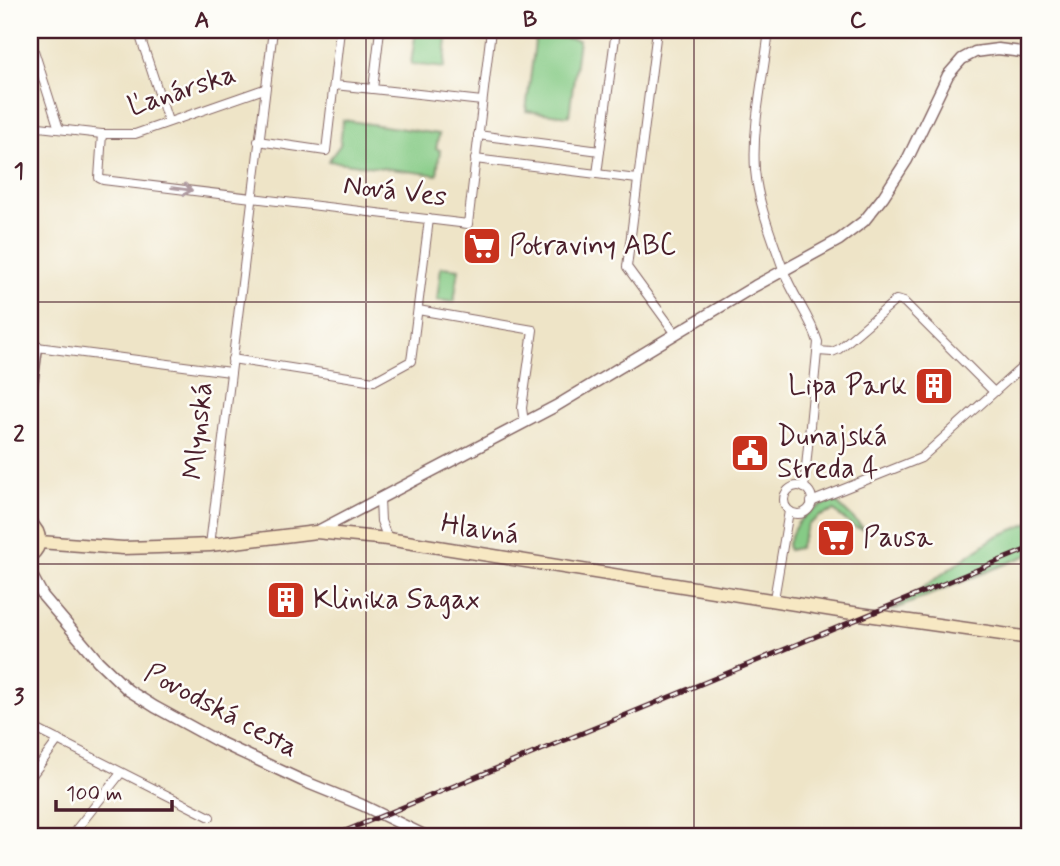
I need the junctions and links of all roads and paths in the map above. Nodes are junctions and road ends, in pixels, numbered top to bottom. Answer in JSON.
{"nodes":[{"id":1,"x":138,"y":30,"type":"edge"},
{"id":2,"x":273,"y":30,"type":"edge"},
{"id":3,"x":340,"y":30,"type":"edge"},
{"id":4,"x":380,"y":30,"type":"edge"},
{"id":5,"x":491,"y":30,"type":"edge"},
{"id":6,"x":616,"y":30,"type":"edge"},
{"id":7,"x":657,"y":30,"type":"edge"},
{"id":8,"x":768,"y":30,"type":"edge"},
{"id":9,"x":30,"y":38,"type":"edge"},
{"id":10,"x":1030,"y":53,"type":"edge"},
{"id":11,"x":334,"y":85,"type":"junction"},
{"id":12,"x":264,"y":89,"type":"junction"},
{"id":13,"x":373,"y":89,"type":"junction"},
{"id":14,"x":482,"y":101,"type":"junction"},
{"id":15,"x":168,"y":121,"type":"junction"},
{"id":16,"x":30,"y":126,"type":"edge"},
{"id":17,"x":60,"y":129,"type":"junction"},
{"id":18,"x":102,"y":134,"type":"junction"},
{"id":19,"x":478,"y":135,"type":"junction"},
{"id":20,"x":258,"y":141,"type":"junction"},
{"id":21,"x":600,"y":151,"type":"junction"},
{"id":22,"x":475,"y":159,"type":"junction"},
{"id":23,"x":601,"y":175,"type":"junction"},
{"id":24,"x":637,"y":179,"type":"junction"},
{"id":25,"x":252,"y":197,"type":"junction"},
{"id":26,"x":429,"y":219,"type":"junction"},
{"id":27,"x":784,"y":271,"type":"junction"},
{"id":28,"x":418,"y":310,"type":"junction"},
{"id":29,"x":676,"y":334,"type":"junction"},
{"id":30,"x":33,"y":346,"type":"edge"},
{"id":31,"x":818,"y":351,"type":"junction"},
{"id":32,"x":232,"y":359,"type":"junction"},
{"id":33,"x":1030,"y":360,"type":"edge"},
{"id":34,"x":230,"y":372,"type":"junction"},
{"id":35,"x":994,"y":392,"type":"junction"},
{"id":36,"x":30,"y":400,"type":"edge"},
{"id":37,"x":524,"y":423,"type":"junction"},
{"id":38,"x":804,"y":488,"type":"junction"},
{"id":39,"x":380,"y":499,"type":"junction"},
{"id":40,"x":811,"y":502,"type":"junction"},
{"id":41,"x":789,"y":511,"type":"junction"},
{"id":42,"x":30,"y":523,"type":"edge"},
{"id":43,"x":316,"y":533,"type":"junction"},
{"id":44,"x":388,"y":539,"type":"junction"},
{"id":45,"x":39,"y":542,"type":"junction"},
{"id":46,"x":210,"y":545,"type":"junction"},
{"id":47,"x":31,"y":556,"type":"edge"},
{"id":48,"x":31,"y":574,"type":"edge"},
{"id":49,"x":774,"y":599,"type":"junction"},
{"id":50,"x":1030,"y":638,"type":"edge"},
{"id":51,"x":30,"y":726,"type":"edge"},
{"id":52,"x":58,"y":740,"type":"junction"},
{"id":53,"x":121,"y":773,"type":"junction"},
{"id":54,"x":30,"y":778,"type":"edge"},
{"id":55,"x":210,"y":817,"type":"dead end"},
{"id":56,"x":71,"y":836,"type":"edge"},
{"id":57,"x":426,"y":836,"type":"edge"}],
"edges":[{"from":1,"to":15,"type":"street"},
{"from":2,"to":12,"type":"street","name":"Ľanárska"},
{"from":3,"to":11,"type":"street","name":"Nová Ves"},
{"from":4,"to":13,"type":"street"},
{"from":5,"to":14,"type":"street","name":"Nová Ves"},
{"from":6,"to":21,"type":"street"},
{"from":7,"to":24,"type":"street"},
{"from":8,"to":27,"type":"street"},
{"from":9,"to":17,"type":"street"},
{"from":10,"to":27,"type":"street"},
{"from":11,"to":13,"type":"street"},
{"from":11,"to":20,"type":"street","name":"Nová Ves"},
{"from":12,"to":15,"type":"street","name":"Ľanárska"},
{"from":12,"to":20,"type":"street","name":"Ľanárska"},
{"from":13,"to":14,"type":"street"},
{"from":14,"to":19,"type":"street","name":"Nová Ves"},
{"from":15,"to":18,"type":"street","name":"Ľanárska"},
{"from":16,"to":17,"type":"street","name":"Ľanárska"},
{"from":17,"to":18,"type":"street","name":"Ľanárska"},
{"from":18,"to":25,"type":"street","name":"Nová Ves","one_way":true},
{"from":19,"to":21,"type":"street"},
{"from":19,"to":22,"type":"street","name":"Nová Ves"},
{"from":20,"to":25,"type":"street","name":"Ľanárska"},
{"from":21,"to":23,"type":"street"},
{"from":22,"to":23,"type":"street","name":"Nová Ves"},
{"from":22,"to":26,"type":"street","name":"Nová Ves"},
{"from":23,"to":24,"type":"street","name":"Nová Ves"},
{"from":24,"to":29,"type":"street"},
{"from":25,"to":26,"type":"street","name":"Nová Ves"},
{"from":25,"to":32,"type":"street","name":"Ľanárska"},
{"from":26,"to":28,"type":"street"},
{"from":27,"to":29,"type":"street"},
{"from":27,"to":31,"type":"street"},
{"from":28,"to":32,"type":"street"},
{"from":28,"to":37,"type":"street"},
{"from":29,"to":37,"type":"street"},
{"from":30,"to":34,"type":"street","name":"Mlynská"},
{"from":30,"to":36,"type":"street"},
{"from":31,"to":35,"type":"street"},
{"from":31,"to":38,"type":"street"},
{"from":32,"to":34,"type":"street","name":"Ľanárska"},
{"from":33,"to":35,"type":"street"},
{"from":34,"to":46,"type":"street","name":"Mlynská"},
{"from":35,"to":40,"type":"street"},
{"from":37,"to":39,"type":"street"},
{"from":38,"to":40,"type":"street"},
{"from":38,"to":41,"type":"street"},
{"from":39,"to":43,"type":"street"},
{"from":39,"to":44,"type":"street"},
{"from":40,"to":41,"type":"street"},
{"from":41,"to":49,"type":"street"},
{"from":42,"to":45,"type":"main road"},
{"from":43,"to":44,"type":"main road","name":"Hlavná"},
{"from":43,"to":46,"type":"main road","name":"Hlavná"},
{"from":44,"to":49,"type":"main road","name":"Hlavná"},
{"from":45,"to":46,"type":"main road","name":"Hlavná"},
{"from":45,"to":47,"type":"main road"},
{"from":47,"to":48,"type":"street","name":"Povodská cesta"},
{"from":48,"to":57,"type":"street","name":"Povodská cesta"},
{"from":49,"to":50,"type":"main road","name":"Hlavná"},
{"from":51,"to":52,"type":"street"},
{"from":52,"to":53,"type":"street"},
{"from":52,"to":54,"type":"street"},
{"from":53,"to":55,"type":"street"},
{"from":53,"to":56,"type":"street"}]}
